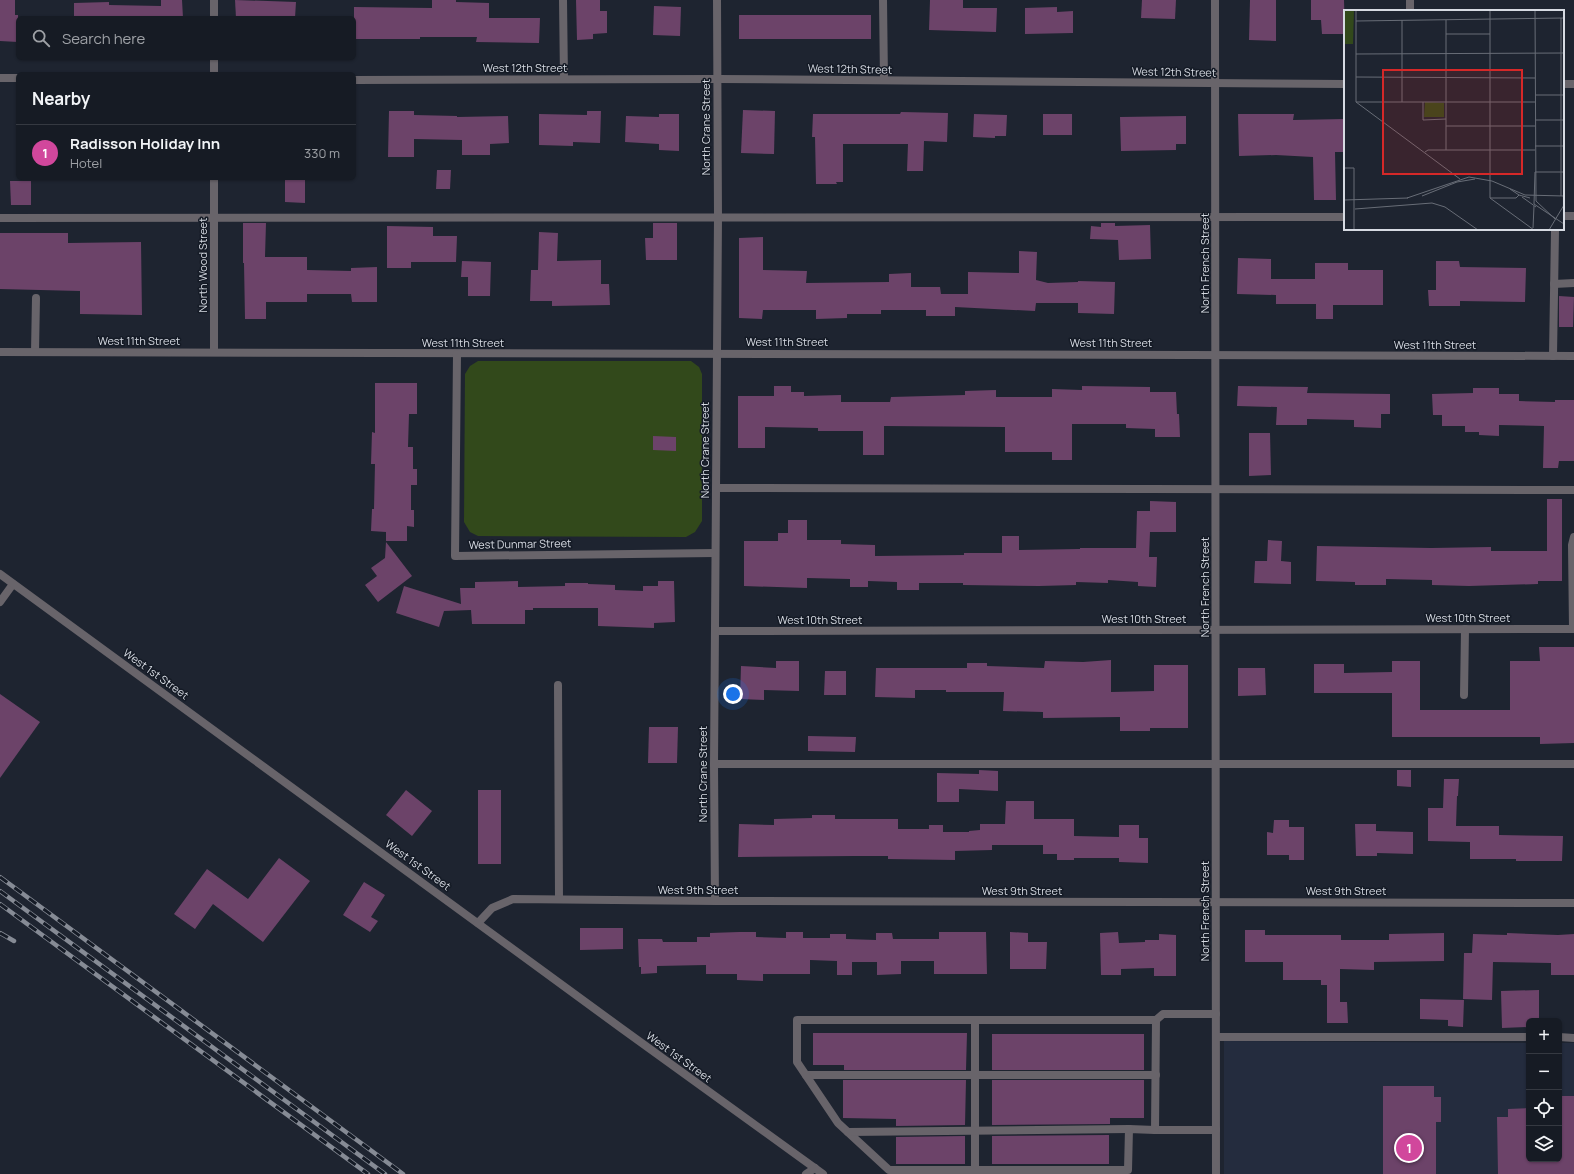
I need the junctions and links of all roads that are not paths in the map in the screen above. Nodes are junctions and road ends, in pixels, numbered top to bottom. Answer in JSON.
{"nodes":[{"id":1,"x":214,"y":0,"type":"edge"},
{"id":2,"x":563,"y":0,"type":"edge"},
{"id":3,"x":717,"y":0,"type":"edge"},
{"id":4,"x":883,"y":0,"type":"edge"},
{"id":5,"x":1215,"y":0,"type":"edge"},
{"id":6,"x":214,"y":16,"type":"edge"},
{"id":7,"x":214,"y":60,"type":"edge"},
{"id":8,"x":214,"y":72,"type":"edge"},
{"id":9,"x":0,"y":78,"type":"edge"},
{"id":10,"x":16,"y":78,"type":"edge"},
{"id":11,"x":564,"y":79,"type":"junction"},
{"id":12,"x":717,"y":79,"type":"junction"},
{"id":13,"x":356,"y":80,"type":"edge"},
{"id":14,"x":884,"y":80,"type":"junction"},
{"id":15,"x":1215,"y":84,"type":"junction"},
{"id":16,"x":1344,"y":84,"type":"edge"},
{"id":17,"x":214,"y":180,"type":"edge"},
{"id":18,"x":718,"y":217,"type":"junction"},
{"id":19,"x":1216,"y":217,"type":"junction"},
{"id":20,"x":1344,"y":217,"type":"edge"},
{"id":21,"x":0,"y":218,"type":"edge"},
{"id":22,"x":214,"y":218,"type":"junction"},
{"id":23,"x":1555,"y":231,"type":"dead end"},
{"id":24,"x":1554,"y":284,"type":"junction"},
{"id":25,"x":1574,"y":284,"type":"edge"},
{"id":26,"x":36,"y":298,"type":"dead end"},
{"id":27,"x":0,"y":352,"type":"edge"},
{"id":28,"x":35,"y":352,"type":"junction"},
{"id":29,"x":214,"y":352,"type":"junction"},
{"id":30,"x":717,"y":353,"type":"junction"},
{"id":31,"x":457,"y":354,"type":"junction"},
{"id":32,"x":1216,"y":355,"type":"junction"},
{"id":33,"x":1553,"y":356,"type":"junction"},
{"id":34,"x":1574,"y":356,"type":"edge"},
{"id":35,"x":716,"y":488,"type":"junction"},
{"id":36,"x":1216,"y":489,"type":"junction"},
{"id":37,"x":1574,"y":490,"type":"edge"},
{"id":38,"x":1574,"y":537,"type":"edge"},
{"id":39,"x":715,"y":553,"type":"junction"},
{"id":40,"x":0,"y":574,"type":"edge"},
{"id":41,"x":13,"y":584,"type":"junction"},
{"id":42,"x":0,"y":602,"type":"edge"},
{"id":43,"x":1464,"y":629,"type":"junction"},
{"id":44,"x":1573,"y":629,"type":"edge"},
{"id":45,"x":1216,"y":630,"type":"junction"},
{"id":46,"x":715,"y":631,"type":"junction"},
{"id":47,"x":558,"y":685,"type":"dead end"},
{"id":48,"x":1464,"y":695,"type":"dead end"},
{"id":49,"x":714,"y":764,"type":"junction"},
{"id":50,"x":1216,"y":764,"type":"junction"},
{"id":51,"x":1574,"y":764,"type":"edge"},
{"id":52,"x":559,"y":899,"type":"junction"},
{"id":53,"x":715,"y":901,"type":"junction"},
{"id":54,"x":1216,"y":902,"type":"junction"},
{"id":55,"x":1574,"y":903,"type":"edge"},
{"id":56,"x":478,"y":923,"type":"junction"},
{"id":57,"x":1216,"y":1014,"type":"junction"},
{"id":58,"x":974,"y":1020,"type":"junction"},
{"id":59,"x":1156,"y":1020,"type":"junction"},
{"id":60,"x":1216,"y":1037,"type":"junction"},
{"id":61,"x":1526,"y":1038,"type":"edge"},
{"id":62,"x":1562,"y":1038,"type":"edge"},
{"id":63,"x":1574,"y":1038,"type":"edge"},
{"id":64,"x":806,"y":1075,"type":"junction"},
{"id":65,"x":974,"y":1075,"type":"junction"},
{"id":66,"x":1156,"y":1075,"type":"junction"},
{"id":67,"x":1128,"y":1129,"type":"junction"},
{"id":68,"x":1155,"y":1130,"type":"junction"},
{"id":69,"x":1216,"y":1130,"type":"junction"},
{"id":70,"x":974,"y":1131,"type":"junction"},
{"id":71,"x":848,"y":1132,"type":"junction"},
{"id":72,"x":815,"y":1168,"type":"junction"},
{"id":73,"x":975,"y":1170,"type":"junction"},
{"id":74,"x":806,"y":1174,"type":"edge"},
{"id":75,"x":823,"y":1174,"type":"edge"},
{"id":76,"x":1216,"y":1174,"type":"edge"}],
"edges":[{"from":1,"to":6,"type":"street"},
{"from":2,"to":11,"type":"street"},
{"from":3,"to":12,"type":"street","name":"North Crane Street"},
{"from":4,"to":14,"type":"street"},
{"from":5,"to":15,"type":"street","name":"North French Street"},
{"from":7,"to":8,"type":"street"},
{"from":9,"to":10,"type":"street"},
{"from":11,"to":12,"type":"street","name":"West 12th Street"},
{"from":11,"to":13,"type":"street","name":"West 12th Street"},
{"from":12,"to":14,"type":"street","name":"West 12th Street"},
{"from":12,"to":18,"type":"street","name":"North Crane Street"},
{"from":14,"to":15,"type":"street","name":"West 12th Street"},
{"from":15,"to":16,"type":"street","name":"West 12th Street"},
{"from":15,"to":19,"type":"street","name":"North French Street"},
{"from":17,"to":22,"type":"street","name":"North Wood Street"},
{"from":18,"to":19,"type":"street"},
{"from":18,"to":22,"type":"street"},
{"from":18,"to":30,"type":"street","name":"North Crane Street"},
{"from":19,"to":20,"type":"street"},
{"from":19,"to":32,"type":"street","name":"North French Street"},
{"from":21,"to":22,"type":"street"},
{"from":22,"to":29,"type":"street","name":"North Wood Street"},
{"from":23,"to":24,"type":"street"},
{"from":24,"to":25,"type":"street"},
{"from":24,"to":33,"type":"street"},
{"from":26,"to":28,"type":"street"},
{"from":27,"to":28,"type":"street","name":"West 11th Street"},
{"from":28,"to":29,"type":"street","name":"West 11th Street"},
{"from":29,"to":31,"type":"street","name":"West 11th Street"},
{"from":30,"to":31,"type":"street","name":"West 11th Street"},
{"from":30,"to":32,"type":"street","name":"West 11th Street"},
{"from":30,"to":35,"type":"street","name":"North Crane Street"},
{"from":31,"to":39,"type":"street","name":"West Dunmar Street"},
{"from":32,"to":33,"type":"street","name":"West 11th Street"},
{"from":32,"to":36,"type":"street","name":"North French Street"},
{"from":33,"to":34,"type":"street","name":"West 11th Street"},
{"from":35,"to":36,"type":"street"},
{"from":35,"to":39,"type":"street","name":"North Crane Street"},
{"from":36,"to":37,"type":"street"},
{"from":36,"to":45,"type":"street","name":"North French Street"},
{"from":38,"to":44,"type":"street"},
{"from":39,"to":46,"type":"street","name":"North Crane Street"},
{"from":40,"to":41,"type":"street","name":"West 1st Street"},
{"from":41,"to":42,"type":"street"},
{"from":41,"to":56,"type":"street","name":"West 1st Street"},
{"from":43,"to":44,"type":"street","name":"West 10th Street"},
{"from":43,"to":45,"type":"street","name":"West 10th Street"},
{"from":43,"to":48,"type":"street"},
{"from":45,"to":46,"type":"street","name":"West 10th Street"},
{"from":45,"to":50,"type":"street","name":"North French Street"},
{"from":46,"to":49,"type":"street","name":"North Crane Street"},
{"from":47,"to":52,"type":"street"},
{"from":49,"to":50,"type":"street"},
{"from":49,"to":53,"type":"street","name":"North Crane Street"},
{"from":50,"to":51,"type":"street"},
{"from":50,"to":54,"type":"street","name":"North French Street"},
{"from":52,"to":53,"type":"street","name":"West 9th Street"},
{"from":52,"to":56,"type":"street","name":"West 9th Street"},
{"from":53,"to":54,"type":"street","name":"West 9th Street"},
{"from":54,"to":55,"type":"street","name":"West 9th Street"},
{"from":54,"to":57,"type":"street","name":"North French Street"},
{"from":56,"to":72,"type":"street","name":"West 1st Street"},
{"from":57,"to":59,"type":"street"},
{"from":57,"to":60,"type":"street","name":"North French Street"},
{"from":58,"to":59,"type":"street"},
{"from":58,"to":64,"type":"street"},
{"from":58,"to":65,"type":"street"},
{"from":59,"to":66,"type":"street"},
{"from":60,"to":61,"type":"street"},
{"from":60,"to":69,"type":"street","name":"North French Street"},
{"from":62,"to":63,"type":"street"},
{"from":64,"to":65,"type":"street"},
{"from":64,"to":71,"type":"street"},
{"from":65,"to":66,"type":"street"},
{"from":65,"to":70,"type":"street"},
{"from":66,"to":68,"type":"street"},
{"from":67,"to":68,"type":"street"},
{"from":67,"to":70,"type":"street"},
{"from":67,"to":73,"type":"street"},
{"from":68,"to":69,"type":"street"},
{"from":69,"to":76,"type":"street","name":"North French Street"},
{"from":70,"to":71,"type":"street"},
{"from":70,"to":73,"type":"street"},
{"from":71,"to":73,"type":"street"},
{"from":72,"to":74,"type":"street"},
{"from":72,"to":75,"type":"street","name":"West 1st Street"}]}
